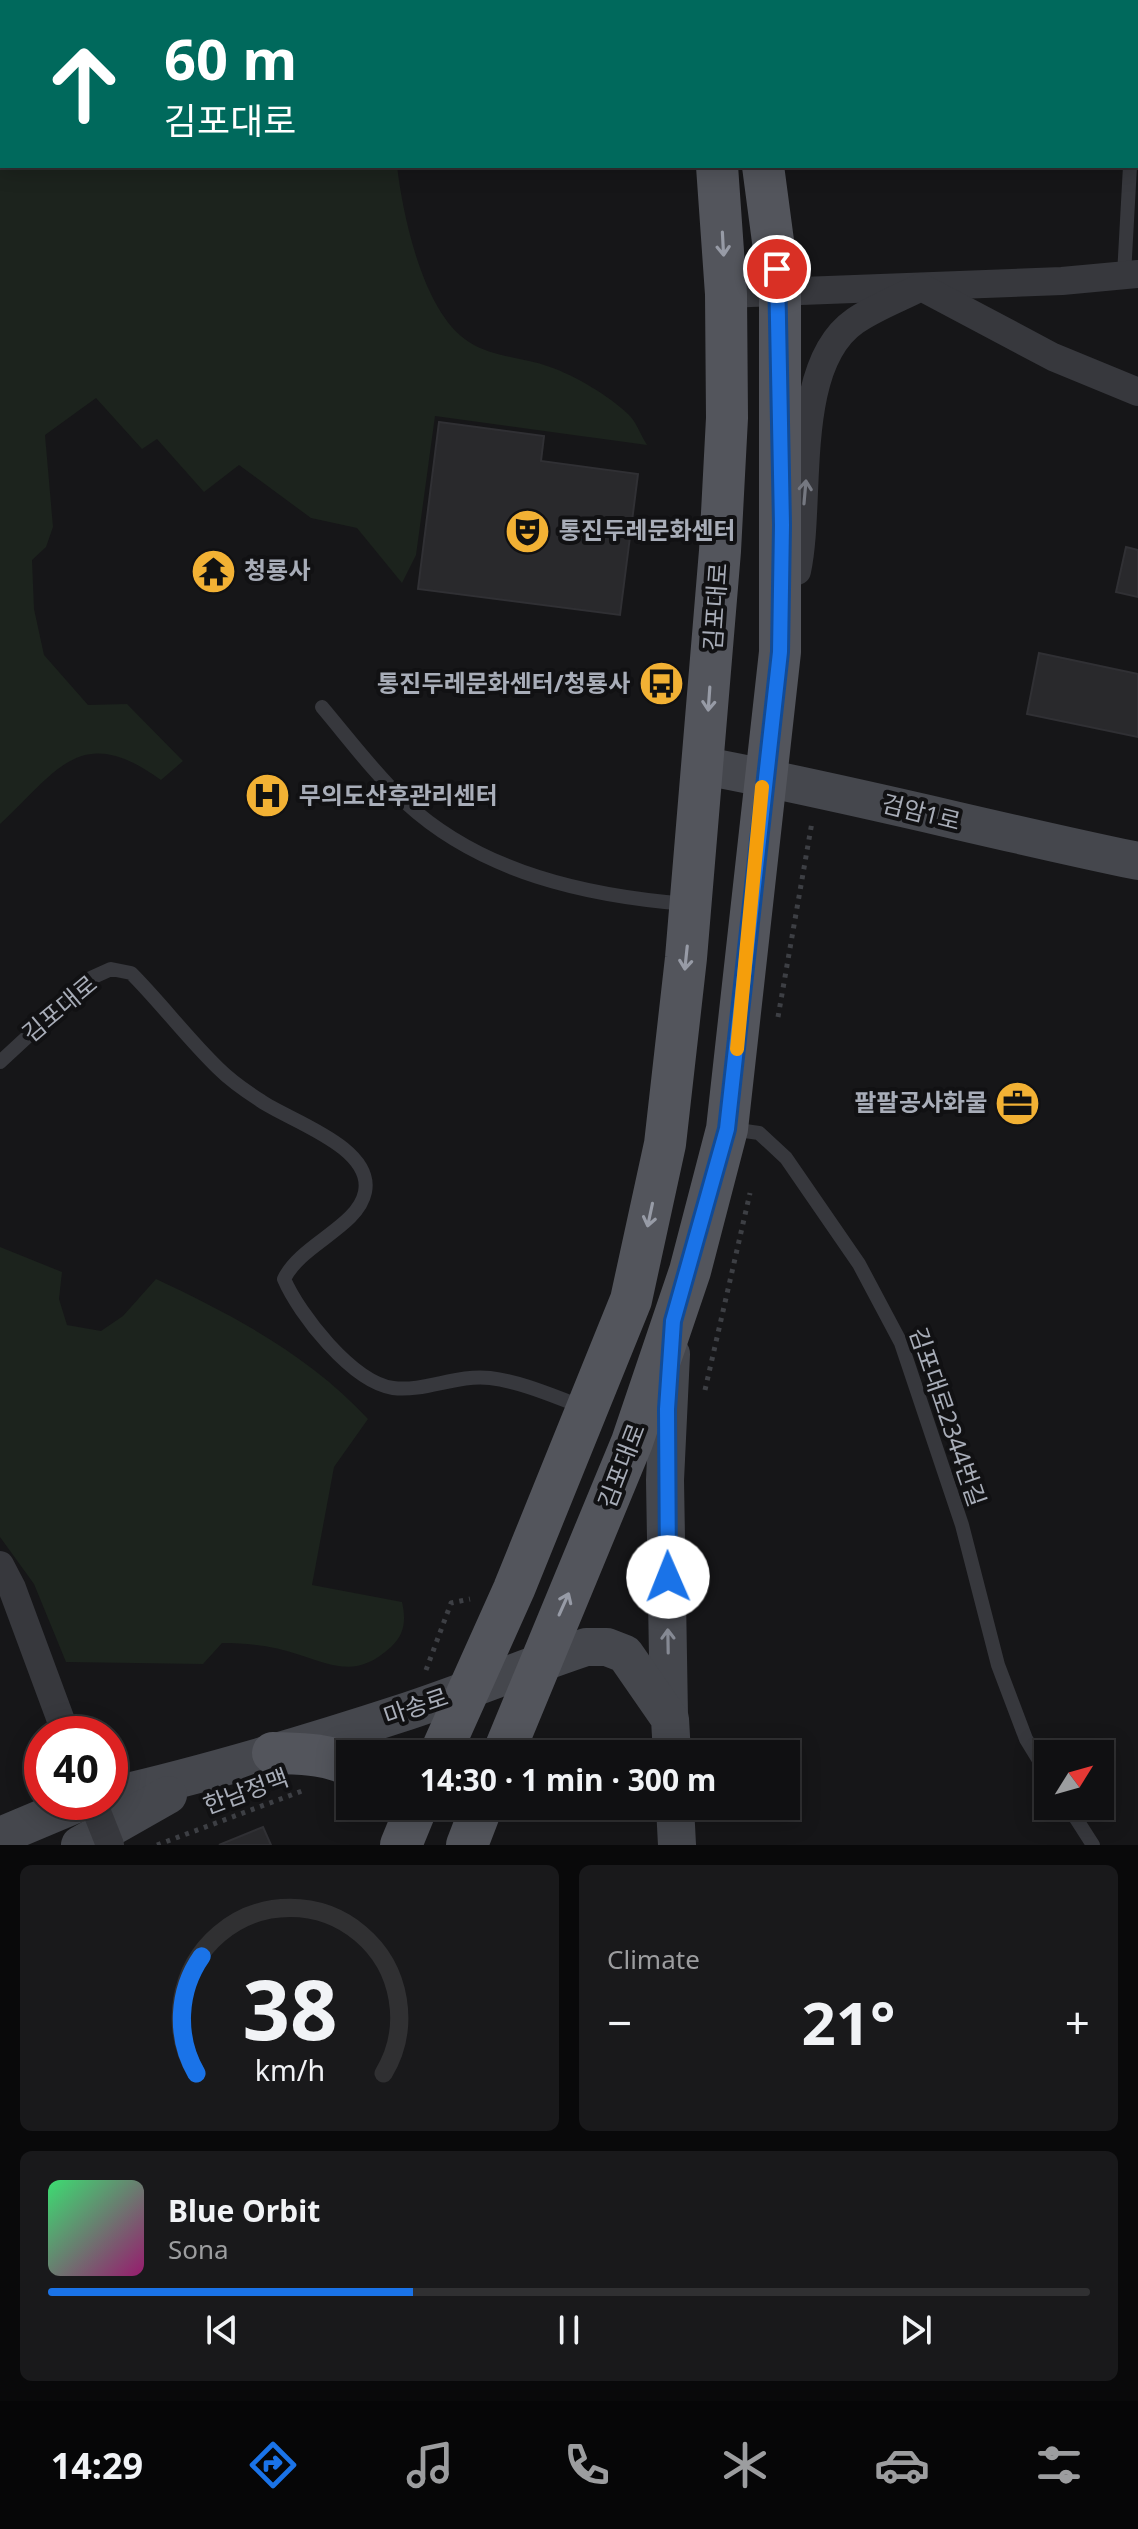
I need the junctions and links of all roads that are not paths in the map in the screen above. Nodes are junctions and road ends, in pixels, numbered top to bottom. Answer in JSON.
{"nodes":[{"id":1,"x":717,"y":168,"type":"edge"},
{"id":2,"x":763,"y":168,"type":"edge"},
{"id":3,"x":1130,"y":168,"type":"edge"},
{"id":4,"x":1131,"y":275,"type":"edge"},
{"id":5,"x":921,"y":287,"type":"junction"},
{"id":6,"x":726,"y":294,"type":"junction"},
{"id":7,"x":780,"y":294,"type":"junction"},
{"id":8,"x":1138,"y":392,"type":"edge"},
{"id":9,"x":780,"y":652,"type":"junction"},
{"id":10,"x":322,"y":707,"type":"dead end"},
{"id":11,"x":704,"y":766,"type":"junction"},
{"id":12,"x":763,"y":777,"type":"junction"},
{"id":13,"x":1138,"y":861,"type":"edge"},
{"id":14,"x":691,"y":904,"type":"junction"},
{"id":15,"x":0,"y":1062,"type":"edge"},
{"id":16,"x":727,"y":1129,"type":"junction"},
{"id":17,"x":673,"y":1321,"type":"junction"},
{"id":18,"x":587,"y":1409,"type":"junction"},
{"id":19,"x":0,"y":1565,"type":"edge"},
{"id":20,"x":539,"y":1663,"type":"junction"},
{"id":21,"x":470,"y":1688,"type":"junction"},
{"id":22,"x":59,"y":1716,"type":"edge"},
{"id":23,"x":671,"y":1736,"type":"edge"},
{"id":24,"x":446,"y":1740,"type":"edge"},
{"id":25,"x":509,"y":1740,"type":"edge"},
{"id":26,"x":1034,"y":1752,"type":"edge"},
{"id":27,"x":273,"y":1753,"type":"junction"},
{"id":28,"x":336,"y":1762,"type":"edge"},
{"id":29,"x":201,"y":1775,"type":"junction"},
{"id":30,"x":128,"y":1792,"type":"edge"},
{"id":31,"x":38,"y":1820,"type":"edge"},
{"id":32,"x":100,"y":1820,"type":"edge"},
{"id":33,"x":390,"y":1820,"type":"edge"},
{"id":34,"x":411,"y":1820,"type":"edge"},
{"id":35,"x":477,"y":1820,"type":"edge"},
{"id":36,"x":676,"y":1820,"type":"edge"},
{"id":37,"x":1077,"y":1820,"type":"edge"},
{"id":38,"x":0,"y":1836,"type":"edge"},
{"id":39,"x":80,"y":1845,"type":"edge"},
{"id":40,"x":110,"y":1845,"type":"edge"},
{"id":41,"x":388,"y":1845,"type":"edge"},
{"id":42,"x":401,"y":1845,"type":"edge"},
{"id":43,"x":467,"y":1845,"type":"edge"},
{"id":44,"x":677,"y":1845,"type":"edge"},
{"id":45,"x":1093,"y":1845,"type":"edge"}],
"edges":[{"from":1,"to":6,"type":"main road","name":"김포대로","one_way":true},
{"from":2,"to":7,"type":"main road","name":"김포대로"},
{"from":3,"to":4,"type":"lane"},
{"from":4,"to":5,"type":"street"},
{"from":5,"to":7,"type":"street"},
{"from":5,"to":8,"type":"street"},
{"from":9,"to":5,"type":"street","one_way":true},
{"from":6,"to":7,"type":"street"},
{"from":6,"to":11,"type":"main road","name":"김포대로","one_way":true},
{"from":7,"to":9,"type":"main road","name":"김포대로"},
{"from":9,"to":12,"type":"main road","name":"김포대로"},
{"from":10,"to":14,"type":"lane"},
{"from":11,"to":12,"type":"street","name":"검암1로"},
{"from":11,"to":14,"type":"main road","name":"김포대로"},
{"from":12,"to":13,"type":"street","name":"검암1로"},
{"from":12,"to":16,"type":"main road","name":"김포대로"},
{"from":14,"to":18,"type":"main road","name":"김포대로","one_way":true},
{"from":15,"to":18,"type":"lane","name":"김포대로"},
{"from":16,"to":17,"type":"main road","name":"김포대로"},
{"from":16,"to":26,"type":"lane","name":"김포대로2344번길"},
{"from":20,"to":17,"type":"main road","name":"김포대로","one_way":true},
{"from":23,"to":17,"type":"street","one_way":true},
{"from":18,"to":21,"type":"main road","name":"김포대로"},
{"from":19,"to":22,"type":"street"},
{"from":20,"to":21,"type":"street","name":"마송로"},
{"from":20,"to":23,"type":"street","name":"마송로"},
{"from":20,"to":25,"type":"main road","name":"김포대로"},
{"from":21,"to":24,"type":"main road","name":"김포대로"},
{"from":21,"to":27,"type":"street","name":"마송로"},
{"from":27,"to":28,"type":"main road"},
{"from":27,"to":29,"type":"street","name":"마송로"},
{"from":29,"to":30,"type":"street","name":"마송로"},
{"from":29,"to":39,"type":"street","name":"마송로"},
{"from":31,"to":38,"type":"street"},
{"from":32,"to":40,"type":"street","bridge":true},
{"from":33,"to":41,"type":"main road"},
{"from":34,"to":42,"type":"main road"},
{"from":35,"to":43,"type":"main road"},
{"from":36,"to":44,"type":"street"},
{"from":37,"to":45,"type":"lane"}]}
